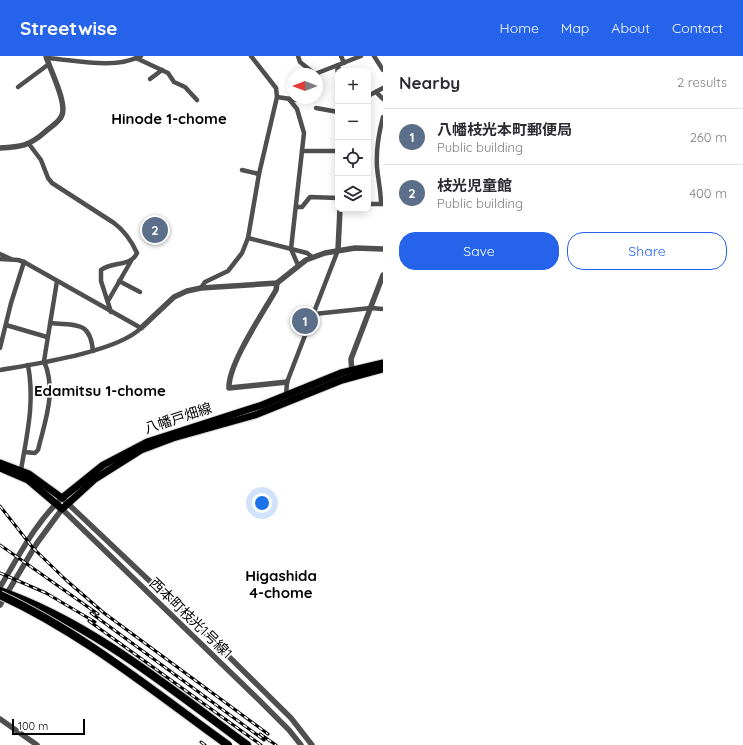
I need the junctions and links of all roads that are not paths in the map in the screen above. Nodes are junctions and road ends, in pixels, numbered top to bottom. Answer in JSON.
{"nodes":[{"id":1,"x":251,"y":56,"type":"edge"},
{"id":2,"x":298,"y":56,"type":"edge"},
{"id":3,"x":341,"y":56,"type":"edge"},
{"id":4,"x":361,"y":56,"type":"edge"},
{"id":5,"x":374,"y":56,"type":"edge"},
{"id":6,"x":46,"y":57,"type":"edge"},
{"id":7,"x":139,"y":57,"type":"edge"},
{"id":8,"x":48,"y":64,"type":"junction"},
{"id":9,"x":340,"y":66,"type":"edge"},
{"id":10,"x":162,"y":70,"type":"junction"},
{"id":11,"x":383,"y":70,"type":"edge"},
{"id":12,"x":150,"y":79,"type":"dead end"},
{"id":13,"x":18,"y":87,"type":"dead end"},
{"id":14,"x":383,"y":88,"type":"edge"},
{"id":15,"x":376,"y":92,"type":"junction"},
{"id":16,"x":371,"y":94,"type":"edge"},
{"id":17,"x":277,"y":97,"type":"junction"},
{"id":18,"x":287,"y":99,"type":"edge"},
{"id":19,"x":383,"y":99,"type":"edge"},
{"id":20,"x":197,"y":100,"type":"dead end"},
{"id":21,"x":293,"y":104,"type":"edge"},
{"id":22,"x":316,"y":108,"type":"dead end"},
{"id":23,"x":335,"y":111,"type":"edge"},
{"id":24,"x":383,"y":117,"type":"edge"},
{"id":25,"x":382,"y":128,"type":"edge"},
{"id":26,"x":29,"y":144,"type":"junction"},
{"id":27,"x":0,"y":148,"type":"edge"},
{"id":28,"x":302,"y":151,"type":"junction"},
{"id":29,"x":335,"y":151,"type":"edge"},
{"id":30,"x":242,"y":170,"type":"dead end"},
{"id":31,"x":259,"y":174,"type":"junction"},
{"id":32,"x":335,"y":198,"type":"edge"},
{"id":33,"x":371,"y":204,"type":"edge"},
{"id":34,"x":382,"y":204,"type":"edge"},
{"id":35,"x":297,"y":207,"type":"junction"},
{"id":36,"x":340,"y":212,"type":"edge"},
{"id":37,"x":248,"y":238,"type":"junction"},
{"id":38,"x":291,"y":249,"type":"junction"},
{"id":39,"x":383,"y":249,"type":"edge"},
{"id":40,"x":338,"y":250,"type":"junction"},
{"id":41,"x":0,"y":254,"type":"edge"},
{"id":42,"x":312,"y":257,"type":"junction"},
{"id":43,"x":0,"y":259,"type":"edge"},
{"id":44,"x":11,"y":259,"type":"junction"},
{"id":45,"x":131,"y":261,"type":"junction"},
{"id":46,"x":24,"y":262,"type":"junction"},
{"id":47,"x":298,"y":265,"type":"junction"},
{"id":48,"x":383,"y":275,"type":"edge"},
{"id":49,"x":57,"y":281,"type":"junction"},
{"id":50,"x":119,"y":281,"type":"junction"},
{"id":51,"x":277,"y":283,"type":"junction"},
{"id":52,"x":200,"y":288,"type":"junction"},
{"id":53,"x":140,"y":292,"type":"dead end"},
{"id":54,"x":108,"y":301,"type":"junction"},
{"id":55,"x":371,"y":308,"type":"junction"},
{"id":56,"x":383,"y":309,"type":"edge"},
{"id":57,"x":111,"y":312,"type":"junction"},
{"id":58,"x":314,"y":314,"type":"junction"},
{"id":59,"x":50,"y":323,"type":"junction"},
{"id":60,"x":6,"y":325,"type":"junction"},
{"id":61,"x":141,"y":328,"type":"junction"},
{"id":62,"x":47,"y":337,"type":"junction"},
{"id":63,"x":0,"y":348,"type":"edge"},
{"id":64,"x":93,"y":351,"type":"junction"},
{"id":65,"x":44,"y":361,"type":"junction"},
{"id":66,"x":383,"y":363,"type":"edge"},
{"id":67,"x":28,"y":365,"type":"junction"},
{"id":68,"x":383,"y":369,"type":"edge"},
{"id":69,"x":0,"y":370,"type":"edge"},
{"id":70,"x":352,"y":373,"type":"junction"},
{"id":71,"x":287,"y":382,"type":"junction"},
{"id":72,"x":286,"y":395,"type":"junction"},
{"id":73,"x":24,"y":452,"type":"junction"},
{"id":74,"x":0,"y":463,"type":"edge"},
{"id":75,"x":0,"y":468,"type":"edge"},
{"id":76,"x":21,"y":470,"type":"junction"},
{"id":77,"x":59,"y":501,"type":"junction"},
{"id":78,"x":68,"y":504,"type":"junction"},
{"id":79,"x":62,"y":510,"type":"junction"},
{"id":80,"x":0,"y":587,"type":"edge"},
{"id":81,"x":2,"y":597,"type":"edge"},
{"id":82,"x":84,"y":632,"type":"junction"},
{"id":83,"x":264,"y":692,"type":"junction"},
{"id":84,"x":258,"y":699,"type":"junction"},
{"id":85,"x":0,"y":719,"type":"edge"},
{"id":86,"x":38,"y":745,"type":"edge"},
{"id":87,"x":228,"y":745,"type":"edge"},
{"id":88,"x":240,"y":745,"type":"edge"},
{"id":89,"x":247,"y":745,"type":"edge"},
{"id":90,"x":301,"y":745,"type":"edge"},
{"id":91,"x":312,"y":745,"type":"edge"}],
"edges":[{"from":1,"to":17,"type":"street"},
{"from":2,"to":9,"type":"street"},
{"from":3,"to":9,"type":"street"},
{"from":4,"to":9,"type":"street"},
{"from":5,"to":11,"type":"street"},
{"from":6,"to":7,"type":"street"},
{"from":6,"to":8,"type":"street"},
{"from":7,"to":10,"type":"street"},
{"from":8,"to":13,"type":"street"},
{"from":8,"to":26,"type":"street"},
{"from":10,"to":12,"type":"street"},
{"from":10,"to":20,"type":"street"},
{"from":14,"to":15,"type":"street"},
{"from":15,"to":16,"type":"street"},
{"from":15,"to":19,"type":"street"},
{"from":17,"to":18,"type":"street"},
{"from":17,"to":31,"type":"street"},
{"from":21,"to":28,"type":"street"},
{"from":22,"to":23,"type":"street"},
{"from":24,"to":25,"type":"street"},
{"from":25,"to":34,"type":"street"},
{"from":26,"to":27,"type":"street"},
{"from":26,"to":45,"type":"street"},
{"from":28,"to":29,"type":"street"},
{"from":28,"to":35,"type":"street"},
{"from":30,"to":31,"type":"street"},
{"from":31,"to":37,"type":"street"},
{"from":32,"to":35,"type":"street"},
{"from":33,"to":34,"type":"street"},
{"from":35,"to":38,"type":"street"},
{"from":36,"to":40,"type":"street"},
{"from":37,"to":38,"type":"street"},
{"from":37,"to":52,"type":"street"},
{"from":38,"to":42,"type":"street"},
{"from":38,"to":47,"type":"street"},
{"from":39,"to":40,"type":"street"},
{"from":40,"to":42,"type":"street"},
{"from":40,"to":58,"type":"street"},
{"from":41,"to":44,"type":"street"},
{"from":42,"to":47,"type":"street"},
{"from":43,"to":44,"type":"street"},
{"from":44,"to":46,"type":"street"},
{"from":45,"to":50,"type":"street"},
{"from":45,"to":54,"type":"street"},
{"from":46,"to":49,"type":"street"},
{"from":46,"to":60,"type":"street"},
{"from":47,"to":51,"type":"street"},
{"from":48,"to":55,"type":"street"},
{"from":49,"to":57,"type":"street"},
{"from":49,"to":59,"type":"street"},
{"from":50,"to":53,"type":"street"},
{"from":50,"to":54,"type":"street"},
{"from":51,"to":52,"type":"street"},
{"from":51,"to":71,"type":"street"},
{"from":52,"to":61,"type":"street"},
{"from":54,"to":57,"type":"street"},
{"from":55,"to":56,"type":"street"},
{"from":55,"to":58,"type":"street"},
{"from":55,"to":70,"type":"street"},
{"from":57,"to":61,"type":"street"},
{"from":58,"to":71,"type":"street"},
{"from":59,"to":62,"type":"street"},
{"from":59,"to":64,"type":"street"},
{"from":60,"to":62,"type":"street"},
{"from":60,"to":63,"type":"street"},
{"from":61,"to":64,"type":"street"},
{"from":62,"to":65,"type":"street"},
{"from":64,"to":65,"type":"street"},
{"from":65,"to":67,"type":"street"},
{"from":65,"to":73,"type":"street"},
{"from":66,"to":70,"type":"main road","name":"八幡戸畑線"},
{"from":67,"to":69,"type":"street"},
{"from":67,"to":73,"type":"street"},
{"from":68,"to":70,"type":"main road","name":"八幡戸畑線"},
{"from":70,"to":72,"type":"main road","name":"八幡戸畑線"},
{"from":70,"to":78,"type":"main road","name":"八幡戸畑線"},
{"from":71,"to":72,"type":"street"},
{"from":72,"to":77,"type":"main road","name":"八幡戸畑線"},
{"from":73,"to":76,"type":"street"},
{"from":74,"to":76,"type":"main road"},
{"from":75,"to":77,"type":"main road"},
{"from":76,"to":77,"type":"main road"},
{"from":77,"to":78,"type":"street","name":"西本町枝光1号線1"},
{"from":77,"to":79,"type":"main road"},
{"from":77,"to":80,"type":"street","name":"八幡戸畑線"},
{"from":78,"to":79,"type":"main road","name":"八幡戸畑線"},
{"from":78,"to":83,"type":"street","name":"西本町枝光1号線1"},
{"from":79,"to":81,"type":"street","name":"八幡戸畑線"},
{"from":79,"to":84,"type":"street","name":"西本町枝光1号線1"},
{"from":81,"to":82,"type":"highway"},
{"from":81,"to":87,"type":"highway","bridge":true},
{"from":82,"to":88,"type":"highway"},
{"from":82,"to":89,"type":"highway"},
{"from":83,"to":84,"type":"street"},
{"from":83,"to":91,"type":"street","name":"西本町枝光1号線1"},
{"from":84,"to":90,"type":"street","name":"西本町枝光1号線1"},
{"from":85,"to":86,"type":"street"}]}
